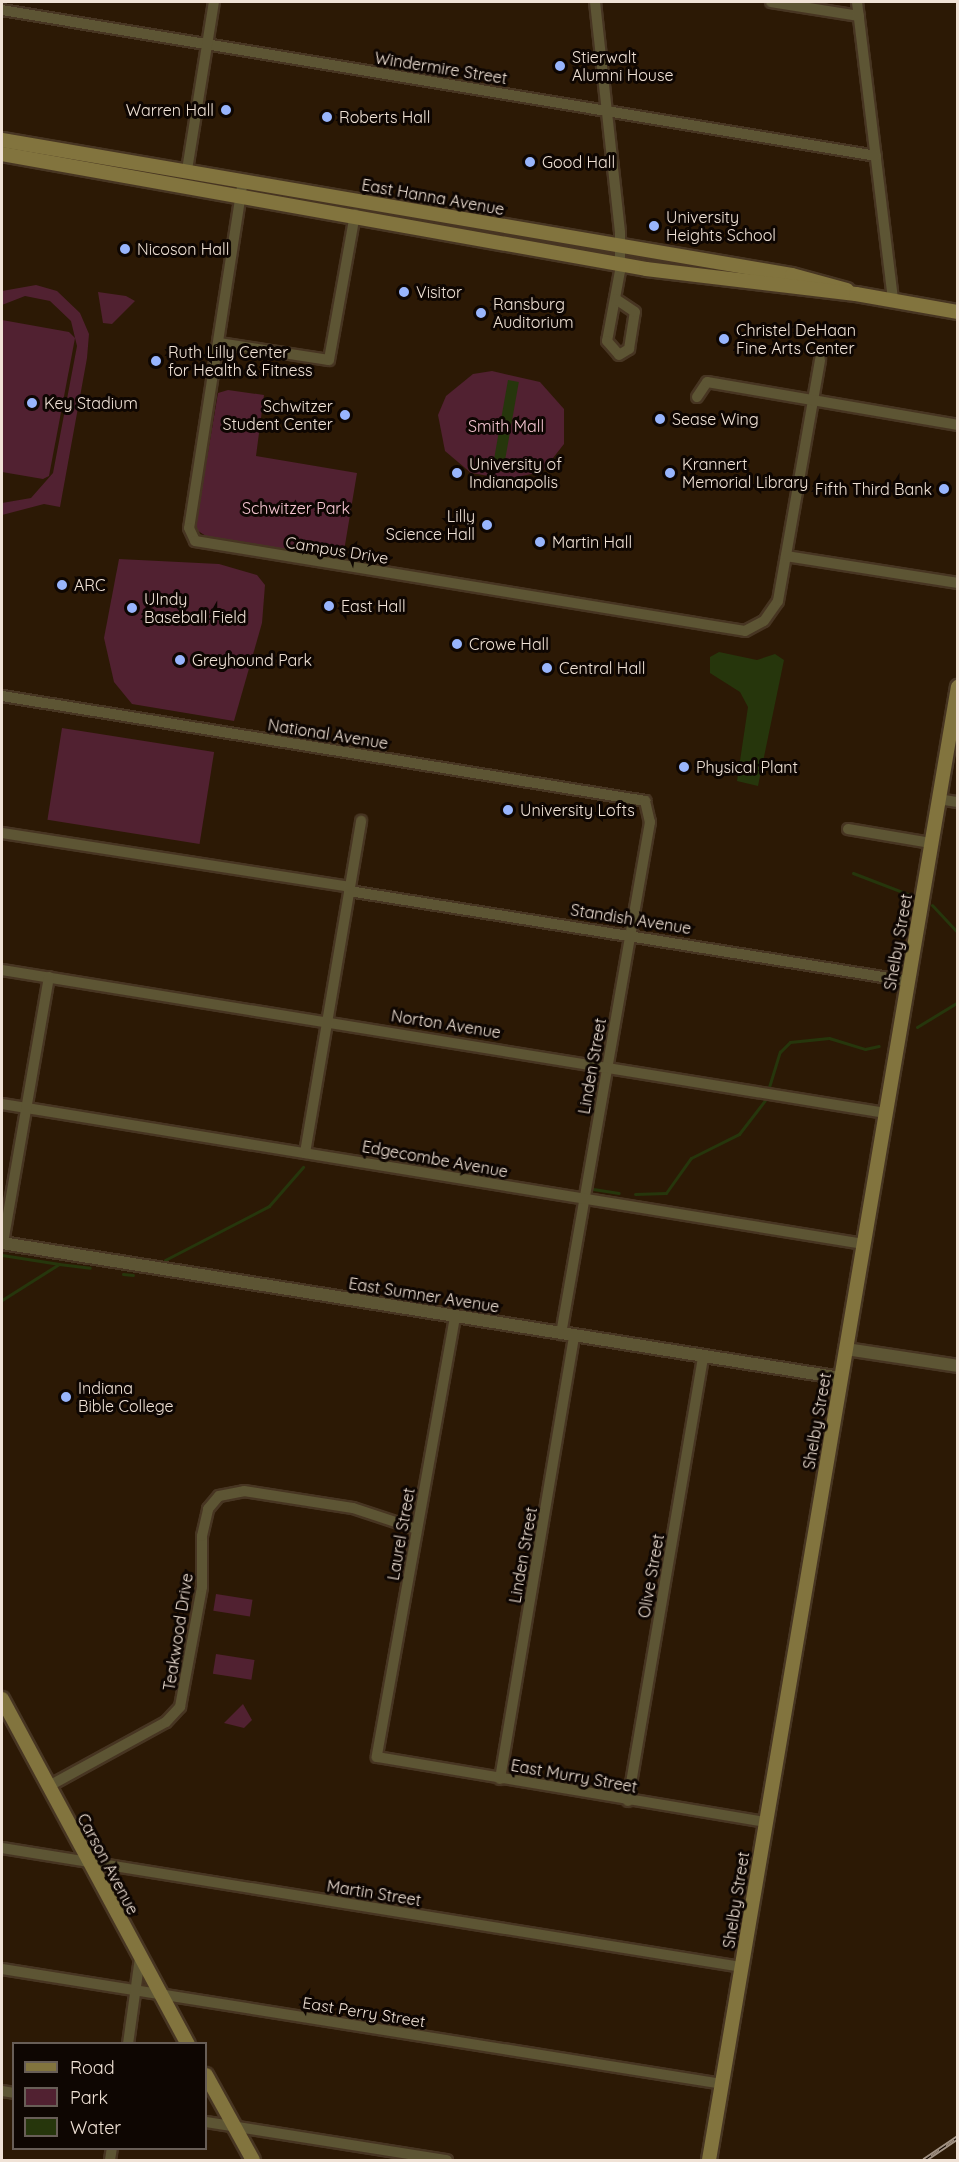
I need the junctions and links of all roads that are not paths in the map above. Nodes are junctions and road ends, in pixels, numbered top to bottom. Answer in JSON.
{"nodes":[{"id":1,"x":214,"y":2,"type":"edge"},
{"id":2,"x":595,"y":2,"type":"edge"},
{"id":3,"x":771,"y":2,"type":"edge"},
{"id":4,"x":857,"y":2,"type":"edge"},
{"id":5,"x":2,"y":10,"type":"edge"},
{"id":6,"x":859,"y":16,"type":"junction"},
{"id":7,"x":207,"y":44,"type":"junction"},
{"id":8,"x":609,"y":111,"type":"junction"},
{"id":9,"x":2,"y":140,"type":"edge"},
{"id":10,"x":2,"y":154,"type":"edge"},
{"id":11,"x":876,"y":156,"type":"junction"},
{"id":12,"x":187,"y":170,"type":"junction"},
{"id":13,"x":242,"y":187,"type":"junction"},
{"id":14,"x":355,"y":214,"type":"junction"},
{"id":15,"x":620,"y":256,"type":"junction"},
{"id":16,"x":616,"y":298,"type":"junction"},
{"id":17,"x":893,"y":300,"type":"junction"},
{"id":18,"x":957,"y":312,"type":"edge"},
{"id":19,"x":219,"y":343,"type":"junction"},
{"id":20,"x":820,"y":360,"type":"dead end"},
{"id":21,"x":697,"y":397,"type":"dead end"},
{"id":22,"x":813,"y":400,"type":"junction"},
{"id":23,"x":957,"y":424,"type":"edge"},
{"id":24,"x":786,"y":556,"type":"junction"},
{"id":25,"x":957,"y":583,"type":"edge"},
{"id":26,"x":957,"y":687,"type":"edge"},
{"id":27,"x":2,"y":696,"type":"edge"},
{"id":28,"x":938,"y":799,"type":"junction"},
{"id":29,"x":957,"y":802,"type":"edge"},
{"id":30,"x":649,"y":805,"type":"joint"},
{"id":31,"x":361,"y":821,"type":"dead end"},
{"id":32,"x":848,"y":829,"type":"dead end"},
{"id":33,"x":2,"y":833,"type":"edge"},
{"id":34,"x":931,"y":843,"type":"junction"},
{"id":35,"x":350,"y":889,"type":"junction"},
{"id":36,"x":630,"y":933,"type":"junction"},
{"id":37,"x":2,"y":970,"type":"edge"},
{"id":38,"x":49,"y":977,"type":"junction"},
{"id":39,"x":908,"y":981,"type":"junction"},
{"id":40,"x":327,"y":1020,"type":"junction"},
{"id":41,"x":607,"y":1066,"type":"junction"},
{"id":42,"x":2,"y":1104,"type":"edge"},
{"id":43,"x":26,"y":1108,"type":"junction"},
{"id":44,"x":886,"y":1113,"type":"junction"},
{"id":45,"x":305,"y":1153,"type":"junction"},
{"id":46,"x":584,"y":1200,"type":"junction"},
{"id":47,"x":2,"y":1243,"type":"edge"},
{"id":48,"x":864,"y":1244,"type":"junction"},
{"id":49,"x":454,"y":1317,"type":"junction"},
{"id":50,"x":561,"y":1334,"type":"junction"},
{"id":51,"x":574,"y":1336,"type":"junction"},
{"id":52,"x":846,"y":1349,"type":"junction"},
{"id":53,"x":703,"y":1357,"type":"junction"},
{"id":54,"x":957,"y":1366,"type":"edge"},
{"id":55,"x":841,"y":1378,"type":"junction"},
{"id":56,"x":417,"y":1529,"type":"junction"},
{"id":57,"x":2,"y":1699,"type":"edge"},
{"id":58,"x":5,"y":1713,"type":"edge"},
{"id":59,"x":377,"y":1757,"type":"joint"},
{"id":60,"x":500,"y":1779,"type":"junction"},
{"id":61,"x":49,"y":1786,"type":"junction"},
{"id":62,"x":628,"y":1801,"type":"junction"},
{"id":63,"x":766,"y":1822,"type":"junction"},
{"id":64,"x":2,"y":1848,"type":"edge"},
{"id":65,"x":87,"y":1861,"type":"junction"},
{"id":66,"x":140,"y":1958,"type":"junction"},
{"id":67,"x":741,"y":1967,"type":"junction"},
{"id":68,"x":2,"y":1969,"type":"edge"},
{"id":69,"x":135,"y":1989,"type":"junction"},
{"id":70,"x":159,"y":1993,"type":"junction"},
{"id":71,"x":128,"y":2042,"type":"edge"},
{"id":72,"x":187,"y":2042,"type":"edge"},
{"id":73,"x":207,"y":2077,"type":"edge"},
{"id":74,"x":722,"y":2084,"type":"junction"},
{"id":75,"x":207,"y":2122,"type":"edge"},
{"id":76,"x":234,"y":2126,"type":"junction"},
{"id":77,"x":253,"y":2160,"type":"edge"},
{"id":78,"x":447,"y":2160,"type":"edge"},
{"id":79,"x":709,"y":2160,"type":"edge"}],
"edges":[{"from":1,"to":7,"type":"street"},
{"from":2,"to":8,"type":"street"},
{"from":3,"to":6,"type":"street"},
{"from":4,"to":6,"type":"street"},
{"from":5,"to":7,"type":"street","name":"Windermire Street"},
{"from":6,"to":11,"type":"street"},
{"from":7,"to":8,"type":"street","name":"Windermire Street"},
{"from":7,"to":12,"type":"street"},
{"from":8,"to":11,"type":"street","name":"Windermire Street"},
{"from":8,"to":15,"type":"street"},
{"from":9,"to":12,"type":"main road","name":"East Hanna Avenue"},
{"from":10,"to":13,"type":"main road","name":"East Hanna Avenue"},
{"from":11,"to":17,"type":"street"},
{"from":12,"to":13,"type":"main road","name":"East Hanna Avenue"},
{"from":13,"to":14,"type":"main road","name":"East Hanna Avenue"},
{"from":13,"to":15,"type":"main road","name":"East Hanna Avenue"},
{"from":13,"to":19,"type":"street","name":"Campus Drive"},
{"from":14,"to":15,"type":"main road","name":"East Hanna Avenue"},
{"from":14,"to":19,"type":"street"},
{"from":15,"to":16,"type":"street"},
{"from":15,"to":17,"type":"main road","name":"East Hanna Avenue"},
{"from":16,"to":16,"type":"street"},
{"from":17,"to":18,"type":"main road","name":"East Hanna Avenue"},
{"from":19,"to":24,"type":"street","name":"Campus Drive"},
{"from":20,"to":22,"type":"street"},
{"from":21,"to":22,"type":"street"},
{"from":22,"to":23,"type":"street"},
{"from":22,"to":24,"type":"street"},
{"from":24,"to":25,"type":"street"},
{"from":26,"to":28,"type":"main road","name":"Shelby Street"},
{"from":27,"to":30,"type":"street","name":"National Avenue"},
{"from":28,"to":29,"type":"street"},
{"from":28,"to":34,"type":"main road","name":"Shelby Street"},
{"from":30,"to":36,"type":"street","name":"Linden Street"},
{"from":31,"to":35,"type":"street"},
{"from":32,"to":34,"type":"street"},
{"from":33,"to":35,"type":"street","name":"Standish Avenue"},
{"from":34,"to":39,"type":"main road","name":"Shelby Street"},
{"from":35,"to":36,"type":"street","name":"Standish Avenue"},
{"from":35,"to":40,"type":"street"},
{"from":36,"to":39,"type":"street","name":"Standish Avenue"},
{"from":36,"to":41,"type":"street","name":"Linden Street"},
{"from":37,"to":38,"type":"street","name":"Norton Avenue"},
{"from":38,"to":40,"type":"street","name":"Norton Avenue"},
{"from":38,"to":43,"type":"street"},
{"from":39,"to":44,"type":"main road","name":"Shelby Street"},
{"from":40,"to":41,"type":"street","name":"Norton Avenue"},
{"from":40,"to":45,"type":"street"},
{"from":41,"to":44,"type":"street","name":"Norton Avenue"},
{"from":41,"to":46,"type":"street","name":"Linden Street"},
{"from":42,"to":43,"type":"street","name":"Edgecombe Avenue"},
{"from":43,"to":45,"type":"street","name":"Edgecombe Avenue"},
{"from":43,"to":47,"type":"street"},
{"from":44,"to":48,"type":"main road","name":"Shelby Street"},
{"from":45,"to":46,"type":"street","name":"Edgecombe Avenue"},
{"from":46,"to":48,"type":"street","name":"Edgecombe Avenue"},
{"from":46,"to":50,"type":"street","name":"Linden Street"},
{"from":47,"to":49,"type":"street","name":"East Sumner Avenue"},
{"from":48,"to":52,"type":"main road","name":"Shelby Street"},
{"from":49,"to":50,"type":"street","name":"East Sumner Avenue"},
{"from":49,"to":56,"type":"street","name":"Laurel Street"},
{"from":50,"to":51,"type":"street","name":"East Sumner Avenue"},
{"from":51,"to":53,"type":"street","name":"East Sumner Avenue"},
{"from":51,"to":60,"type":"street","name":"Linden Street"},
{"from":52,"to":54,"type":"street"},
{"from":52,"to":55,"type":"main road","name":"Shelby Street"},
{"from":53,"to":55,"type":"street","name":"East Sumner Avenue"},
{"from":53,"to":62,"type":"street","name":"Olive Street"},
{"from":55,"to":63,"type":"main road","name":"Shelby Street"},
{"from":56,"to":59,"type":"street","name":"Laurel Street"},
{"from":56,"to":61,"type":"street","name":"Teakwood Drive"},
{"from":57,"to":58,"type":"main road","name":"Carson Avenue"},
{"from":58,"to":61,"type":"main road","name":"Carson Avenue"},
{"from":59,"to":60,"type":"street","name":"East Murry Street"},
{"from":60,"to":62,"type":"street","name":"East Murry Street"},
{"from":61,"to":65,"type":"main road","name":"Carson Avenue"},
{"from":62,"to":63,"type":"street","name":"East Murry Street"},
{"from":63,"to":67,"type":"main road","name":"Shelby Street"},
{"from":64,"to":65,"type":"street","name":"Martin Street"},
{"from":65,"to":66,"type":"main road","name":"Carson Avenue"},
{"from":65,"to":67,"type":"street","name":"Martin Street"},
{"from":66,"to":69,"type":"street"},
{"from":66,"to":70,"type":"main road","name":"Carson Avenue"},
{"from":67,"to":74,"type":"main road","name":"Shelby Street"},
{"from":68,"to":69,"type":"street","name":"East Perry Street"},
{"from":69,"to":70,"type":"street","name":"East Perry Street"},
{"from":69,"to":71,"type":"street"},
{"from":70,"to":72,"type":"main road","name":"Carson Avenue"},
{"from":70,"to":74,"type":"street","name":"East Perry Street"},
{"from":73,"to":76,"type":"main road"},
{"from":74,"to":79,"type":"main road","name":"Shelby Street"},
{"from":75,"to":76,"type":"street"},
{"from":76,"to":77,"type":"main road"},
{"from":76,"to":78,"type":"street"}]}
